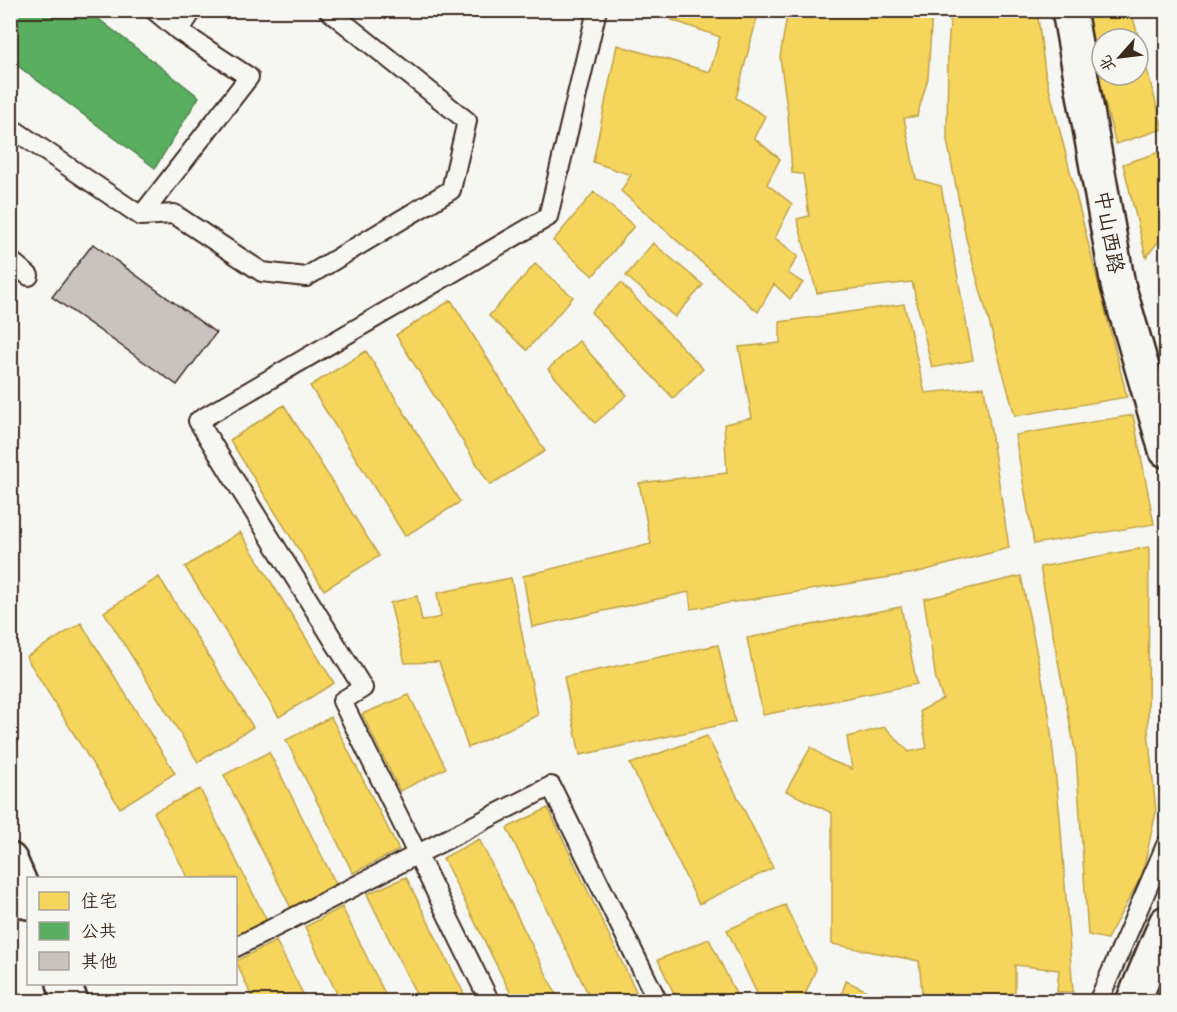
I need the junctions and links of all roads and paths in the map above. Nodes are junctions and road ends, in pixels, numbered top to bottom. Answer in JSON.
{"nodes":[{"id":1,"x":154,"y":10,"type":"edge"},
{"id":2,"x":193,"y":10,"type":"edge"},
{"id":3,"x":328,"y":10,"type":"edge"},
{"id":4,"x":597,"y":10,"type":"edge"},
{"id":5,"x":1069,"y":10,"type":"edge"},
{"id":6,"x":179,"y":31,"type":"junction"},
{"id":7,"x":10,"y":127,"type":"edge"},
{"id":8,"x":141,"y":216,"type":"junction"},
{"id":9,"x":10,"y":260,"type":"edge"},
{"id":10,"x":29,"y":276,"type":"dead end"},
{"id":11,"x":1161,"y":401,"type":"edge"},
{"id":12,"x":1167,"y":450,"type":"edge"},
{"id":13,"x":1167,"y":844,"type":"edge"},
{"id":14,"x":10,"y":860,"type":"edge"},
{"id":15,"x":27,"y":900,"type":"edge"},
{"id":16,"x":1167,"y":923,"type":"edge"},
{"id":17,"x":237,"y":946,"type":"edge"},
{"id":18,"x":63,"y":985,"type":"edge"},
{"id":19,"x":71,"y":1002,"type":"edge"},
{"id":20,"x":490,"y":1002,"type":"edge"},
{"id":21,"x":658,"y":1002,"type":"edge"},
{"id":22,"x":1098,"y":1002,"type":"edge"},
{"id":23,"x":1133,"y":1002,"type":"edge"}],
"edges":[{"from":1,"to":6,"type":"lane"},
{"from":2,"to":6,"type":"lane"},
{"from":3,"to":8,"type":"lane"},
{"from":4,"to":20,"type":"lane"},
{"from":5,"to":11,"type":"street","name":"中山西路"},
{"from":6,"to":8,"type":"lane"},
{"from":7,"to":8,"type":"lane"},
{"from":9,"to":10,"type":"lane"},
{"from":11,"to":12,"type":"street","name":"中山西路"},
{"from":13,"to":22,"type":"lane"},
{"from":14,"to":15,"type":"street"},
{"from":16,"to":23,"type":"street"},
{"from":17,"to":21,"type":"lane"},
{"from":18,"to":19,"type":"street"}]}
